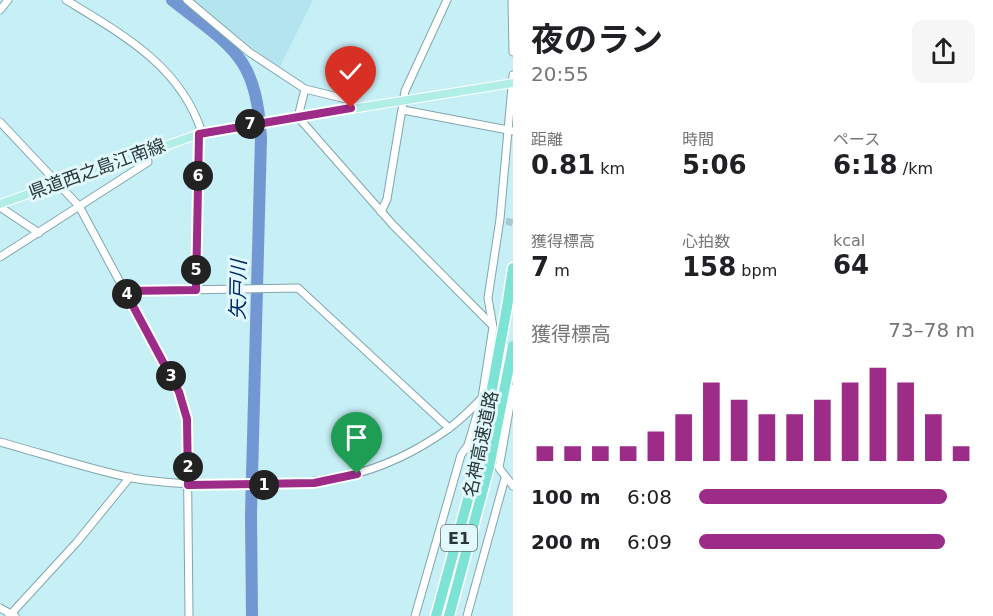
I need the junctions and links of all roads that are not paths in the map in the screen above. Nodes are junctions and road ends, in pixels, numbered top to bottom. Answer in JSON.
{"nodes":[{"id":1,"x":8,"y":0,"type":"edge"},
{"id":2,"x":66,"y":0,"type":"edge"},
{"id":3,"x":187,"y":0,"type":"edge"},
{"id":4,"x":447,"y":0,"type":"edge"},
{"id":5,"x":512,"y":0,"type":"edge"},
{"id":6,"x":0,"y":10,"type":"edge"},
{"id":7,"x":513,"y":52,"type":"edge"},
{"id":8,"x":513,"y":75,"type":"edge"},
{"id":9,"x":513,"y":83,"type":"edge"},
{"id":10,"x":305,"y":89,"type":"junction"},
{"id":11,"x":405,"y":100,"type":"junction"},
{"id":12,"x":351,"y":108,"type":"junction"},
{"id":13,"x":403,"y":110,"type":"junction"},
{"id":14,"x":298,"y":117,"type":"junction"},
{"id":15,"x":0,"y":122,"type":"edge"},
{"id":16,"x":511,"y":131,"type":"edge"},
{"id":17,"x":200,"y":134,"type":"junction"},
{"id":18,"x":146,"y":151,"type":"junction"},
{"id":19,"x":58,"y":183,"type":"junction"},
{"id":20,"x":0,"y":205,"type":"edge"},
{"id":21,"x":79,"y":206,"type":"junction"},
{"id":22,"x":381,"y":212,"type":"junction"},
{"id":23,"x":39,"y":233,"type":"junction"},
{"id":24,"x":0,"y":257,"type":"edge"},
{"id":25,"x":513,"y":268,"type":"edge"},
{"id":26,"x":196,"y":290,"type":"junction"},
{"id":27,"x":125,"y":291,"type":"junction"},
{"id":28,"x":493,"y":327,"type":"junction"},
{"id":29,"x":513,"y":346,"type":"edge"},
{"id":30,"x":513,"y":365,"type":"edge"},
{"id":31,"x":513,"y":388,"type":"edge"},
{"id":32,"x":482,"y":398,"type":"junction"},
{"id":33,"x":449,"y":428,"type":"junction"},
{"id":34,"x":0,"y":442,"type":"edge"},
{"id":35,"x":468,"y":445,"type":"junction"},
{"id":36,"x":494,"y":467,"type":"junction"},
{"id":37,"x":130,"y":477,"type":"junction"},
{"id":38,"x":505,"y":478,"type":"junction"},
{"id":39,"x":188,"y":485,"type":"junction"},
{"id":40,"x":513,"y":486,"type":"edge"},
{"id":41,"x":0,"y":608,"type":"edge"},
{"id":42,"x":11,"y":615,"type":"edge"},
{"id":43,"x":189,"y":616,"type":"edge"},
{"id":44,"x":415,"y":616,"type":"edge"},
{"id":45,"x":436,"y":616,"type":"edge"},
{"id":46,"x":449,"y":616,"type":"edge"},
{"id":47,"x":467,"y":616,"type":"edge"}],
"edges":[{"from":1,"to":6,"type":"street"},
{"from":2,"to":17,"type":"street"},
{"from":3,"to":10,"type":"street"},
{"from":4,"to":11,"type":"street"},
{"from":5,"to":7,"type":"street"},
{"from":8,"to":9,"type":"street"},
{"from":9,"to":11,"type":"main road","name":"県道西之島江南線"},
{"from":9,"to":16,"type":"street"},
{"from":10,"to":12,"type":"street"},
{"from":10,"to":14,"type":"street"},
{"from":11,"to":12,"type":"main road","name":"県道西之島江南線"},
{"from":11,"to":13,"type":"street"},
{"from":12,"to":14,"type":"main road","name":"県道西之島江南線"},
{"from":13,"to":16,"type":"street"},
{"from":13,"to":22,"type":"street"},
{"from":14,"to":17,"type":"main road","name":"県道西之島江南線"},
{"from":14,"to":22,"type":"street"},
{"from":15,"to":19,"type":"street"},
{"from":16,"to":28,"type":"street"},
{"from":17,"to":18,"type":"main road","name":"県道西之島江南線"},
{"from":17,"to":26,"type":"street"},
{"from":18,"to":19,"type":"main road","name":"県道西之島江南線"},
{"from":18,"to":21,"type":"street"},
{"from":19,"to":20,"type":"main road","name":"県道西之島江南線"},
{"from":19,"to":21,"type":"street"},
{"from":20,"to":23,"type":"street"},
{"from":21,"to":23,"type":"street"},
{"from":21,"to":27,"type":"street"},
{"from":22,"to":28,"type":"street"},
{"from":23,"to":24,"type":"street"},
{"from":25,"to":45,"type":"highway","name":"名神高速道路","number":"E1","bridge":true},
{"from":26,"to":27,"type":"street"},
{"from":26,"to":33,"type":"street"},
{"from":27,"to":39,"type":"street"},
{"from":28,"to":29,"type":"street"},
{"from":28,"to":32,"type":"street"},
{"from":29,"to":36,"type":"highway","name":"名神高速道路","number":"E1","bridge":true},
{"from":30,"to":32,"type":"street"},
{"from":31,"to":36,"type":"street"},
{"from":32,"to":33,"type":"street"},
{"from":32,"to":35,"type":"street"},
{"from":33,"to":39,"type":"street"},
{"from":34,"to":37,"type":"street"},
{"from":35,"to":36,"type":"street"},
{"from":35,"to":44,"type":"street"},
{"from":36,"to":38,"type":"street"},
{"from":36,"to":46,"type":"highway","name":"名神高速道路","number":"E1"},
{"from":37,"to":39,"type":"street"},
{"from":37,"to":42,"type":"street"},
{"from":38,"to":40,"type":"street"},
{"from":38,"to":47,"type":"street"},
{"from":39,"to":43,"type":"street"},
{"from":41,"to":42,"type":"street"}]}
